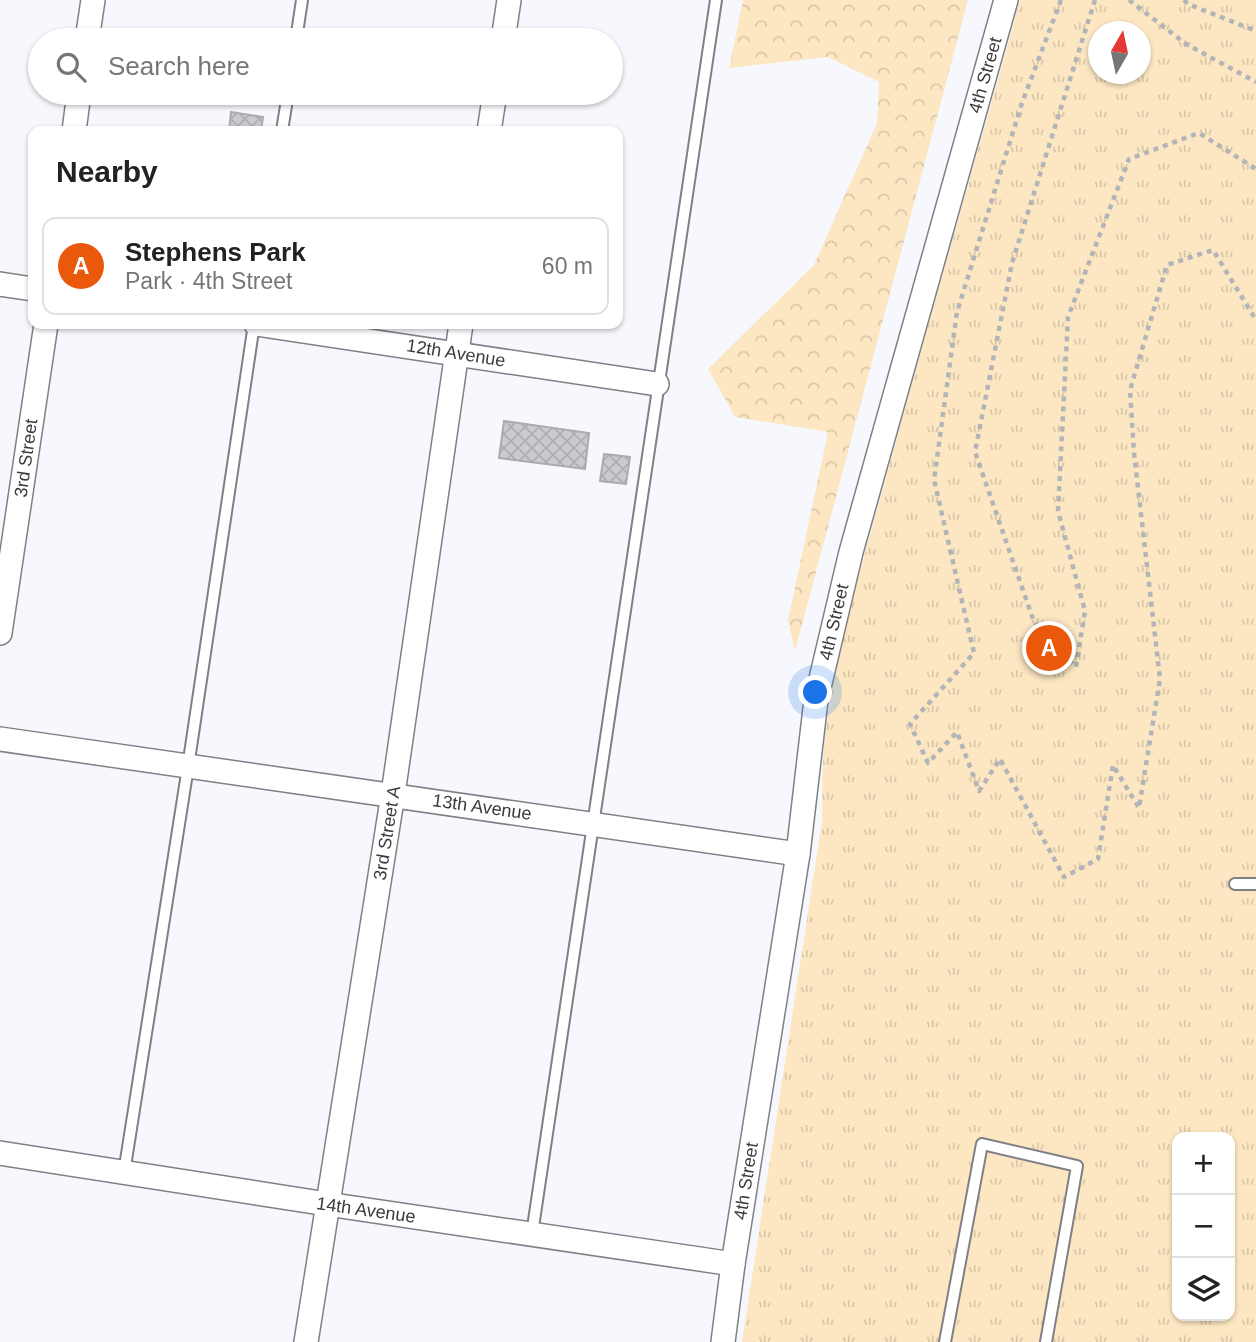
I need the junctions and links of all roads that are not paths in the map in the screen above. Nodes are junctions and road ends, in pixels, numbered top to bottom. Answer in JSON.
{"nodes":[{"id":1,"x":93,"y":0,"type":"edge"},
{"id":2,"x":302,"y":0,"type":"edge"},
{"id":3,"x":509,"y":0,"type":"edge"},
{"id":4,"x":716,"y":0,"type":"edge"},
{"id":5,"x":1006,"y":0,"type":"edge"},
{"id":6,"x":89,"y":28,"type":"edge"},
{"id":7,"x":298,"y":28,"type":"edge"},
{"id":8,"x":505,"y":28,"type":"edge"},
{"id":9,"x":77,"y":105,"type":"edge"},
{"id":10,"x":286,"y":105,"type":"edge"},
{"id":11,"x":493,"y":105,"type":"edge"},
{"id":12,"x":75,"y":126,"type":"edge"},
{"id":13,"x":283,"y":126,"type":"edge"},
{"id":14,"x":490,"y":126,"type":"edge"},
{"id":15,"x":0,"y":284,"type":"edge"},
{"id":16,"x":28,"y":288,"type":"edge"},
{"id":17,"x":45,"y":329,"type":"edge"},
{"id":18,"x":254,"y":329,"type":"edge"},
{"id":19,"x":290,"y":329,"type":"edge"},
{"id":20,"x":460,"y":329,"type":"edge"},
{"id":21,"x":457,"y":353,"type":"junction"},
{"id":22,"x":657,"y":384,"type":"junction"},
{"id":23,"x":0,"y":633,"type":"edge"},
{"id":24,"x":0,"y":739,"type":"edge"},
{"id":25,"x":188,"y":767,"type":"junction"},
{"id":26,"x":393,"y":794,"type":"junction"},
{"id":27,"x":594,"y":823,"type":"junction"},
{"id":28,"x":798,"y":854,"type":"junction"},
{"id":29,"x":1235,"y":884,"type":"dead end"},
{"id":30,"x":1256,"y":884,"type":"edge"},
{"id":31,"x":0,"y":1153,"type":"edge"},
{"id":32,"x":124,"y":1173,"type":"junction"},
{"id":33,"x":327,"y":1204,"type":"junction"},
{"id":34,"x":532,"y":1234,"type":"junction"},
{"id":35,"x":733,"y":1264,"type":"junction"},
{"id":36,"x":306,"y":1342,"type":"edge"},
{"id":37,"x":723,"y":1342,"type":"edge"},
{"id":38,"x":945,"y":1342,"type":"edge"},
{"id":39,"x":1046,"y":1342,"type":"edge"}],
"edges":[{"from":1,"to":6,"type":"street"},
{"from":2,"to":7,"type":"lane"},
{"from":3,"to":8,"type":"street"},
{"from":4,"to":22,"type":"lane"},
{"from":5,"to":28,"type":"street","name":"4th Street"},
{"from":9,"to":12,"type":"street"},
{"from":10,"to":13,"type":"lane"},
{"from":11,"to":14,"type":"street"},
{"from":15,"to":16,"type":"street"},
{"from":17,"to":23,"type":"street","name":"3rd Street"},
{"from":18,"to":25,"type":"lane"},
{"from":19,"to":21,"type":"street","name":"12th Avenue"},
{"from":20,"to":21,"type":"street","name":"3rd Street A"},
{"from":21,"to":22,"type":"street","name":"12th Avenue"},
{"from":21,"to":26,"type":"street","name":"3rd Street A"},
{"from":22,"to":27,"type":"lane"},
{"from":24,"to":25,"type":"street","name":"13th Avenue"},
{"from":25,"to":26,"type":"street","name":"13th Avenue"},
{"from":25,"to":32,"type":"lane"},
{"from":26,"to":27,"type":"street","name":"13th Avenue"},
{"from":26,"to":33,"type":"street","name":"3rd Street A"},
{"from":27,"to":28,"type":"street","name":"13th Avenue"},
{"from":27,"to":34,"type":"lane"},
{"from":28,"to":35,"type":"street","name":"4th Street"},
{"from":29,"to":30,"type":"lane"},
{"from":31,"to":32,"type":"street","name":"14th Avenue"},
{"from":32,"to":33,"type":"street","name":"14th Avenue"},
{"from":33,"to":34,"type":"street","name":"14th Avenue"},
{"from":33,"to":36,"type":"street","name":"3rd Street A"},
{"from":34,"to":35,"type":"street","name":"14th Avenue"},
{"from":35,"to":37,"type":"street","name":"4th Street"},
{"from":38,"to":39,"type":"lane"}]}
